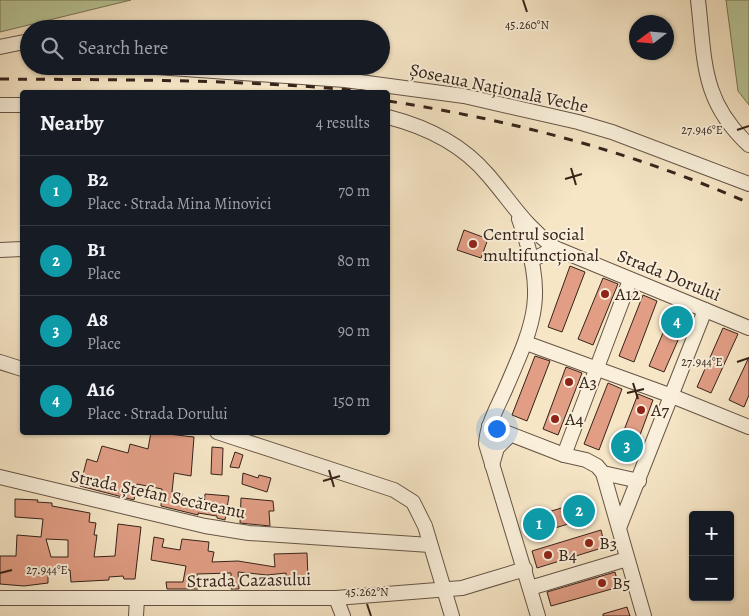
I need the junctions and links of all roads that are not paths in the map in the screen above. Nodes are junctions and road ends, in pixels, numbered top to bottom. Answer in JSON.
{"nodes":[{"id":1,"x":698,"y":0,"type":"edge"},
{"id":2,"x":20,"y":43,"type":"edge"},
{"id":3,"x":0,"y":47,"type":"edge"},
{"id":4,"x":272,"y":75,"type":"edge"},
{"id":5,"x":0,"y":105,"type":"edge"},
{"id":6,"x":20,"y":105,"type":"edge"},
{"id":7,"x":390,"y":118,"type":"edge"},
{"id":8,"x":749,"y":145,"type":"edge"},
{"id":9,"x":749,"y":184,"type":"edge"},
{"id":10,"x":518,"y":214,"type":"junction"},
{"id":11,"x":555,"y":248,"type":"junction"},
{"id":12,"x":20,"y":249,"type":"edge"},
{"id":13,"x":0,"y":250,"type":"edge"},
{"id":14,"x":532,"y":260,"type":"junction"},
{"id":15,"x":630,"y":280,"type":"junction"},
{"id":16,"x":705,"y":310,"type":"junction"},
{"id":17,"x":749,"y":328,"type":"edge"},
{"id":18,"x":526,"y":343,"type":"junction"},
{"id":19,"x":0,"y":362,"type":"edge"},
{"id":20,"x":20,"y":368,"type":"edge"},
{"id":21,"x":596,"y":368,"type":"junction"},
{"id":22,"x":672,"y":396,"type":"junction"},
{"id":23,"x":748,"y":422,"type":"edge"},
{"id":24,"x":489,"y":426,"type":"junction"},
{"id":25,"x":226,"y":435,"type":"edge"},
{"id":26,"x":510,"y":435,"type":"junction"},
{"id":27,"x":564,"y":455,"type":"junction"},
{"id":28,"x":492,"y":465,"type":"junction"},
{"id":29,"x":603,"y":472,"type":"junction"},
{"id":30,"x":0,"y":477,"type":"edge"},
{"id":31,"x":639,"y":481,"type":"junction"},
{"id":32,"x":618,"y":528,"type":"junction"},
{"id":33,"x":430,"y":545,"type":"junction"},
{"id":34,"x":627,"y":558,"type":"junction"},
{"id":35,"x":525,"y":569,"type":"junction"},
{"id":36,"x":530,"y":588,"type":"junction"},
{"id":37,"x":444,"y":590,"type":"junction"},
{"id":38,"x":0,"y":598,"type":"edge"},
{"id":39,"x":336,"y":598,"type":"junction"},
{"id":40,"x":137,"y":600,"type":"junction"},
{"id":41,"x":136,"y":616,"type":"edge"},
{"id":42,"x":343,"y":616,"type":"edge"},
{"id":43,"x":452,"y":616,"type":"edge"},
{"id":44,"x":538,"y":616,"type":"edge"},
{"id":45,"x":644,"y":616,"type":"edge"}],
"edges":[{"from":1,"to":8,"type":"street"},
{"from":2,"to":3,"type":"street"},
{"from":4,"to":9,"type":"street","name":"Șoseaua Națională Veche"},
{"from":5,"to":6,"type":"street"},
{"from":7,"to":10,"type":"street","name":"Strada Dorului"},
{"from":10,"to":11,"type":"street","name":"Strada Dorului"},
{"from":10,"to":14,"type":"street"},
{"from":11,"to":14,"type":"street"},
{"from":11,"to":15,"type":"street","name":"Strada Dorului"},
{"from":12,"to":13,"type":"street"},
{"from":14,"to":18,"type":"street"},
{"from":15,"to":16,"type":"street","name":"Strada Dorului"},
{"from":15,"to":21,"type":"street"},
{"from":16,"to":17,"type":"street","name":"Strada Dorului"},
{"from":16,"to":22,"type":"street"},
{"from":18,"to":21,"type":"street"},
{"from":18,"to":24,"type":"street"},
{"from":19,"to":20,"type":"street"},
{"from":21,"to":22,"type":"street"},
{"from":21,"to":27,"type":"street"},
{"from":22,"to":23,"type":"street"},
{"from":22,"to":31,"type":"street"},
{"from":24,"to":26,"type":"street"},
{"from":24,"to":28,"type":"street"},
{"from":25,"to":33,"type":"street"},
{"from":26,"to":27,"type":"street"},
{"from":26,"to":28,"type":"street"},
{"from":27,"to":29,"type":"street"},
{"from":28,"to":35,"type":"street"},
{"from":29,"to":31,"type":"street"},
{"from":29,"to":32,"type":"street"},
{"from":30,"to":33,"type":"street","name":"Strada Ștefan Secăreanu"},
{"from":31,"to":32,"type":"street"},
{"from":32,"to":34,"type":"street"},
{"from":33,"to":37,"type":"street"},
{"from":34,"to":36,"type":"street"},
{"from":34,"to":45,"type":"street"},
{"from":35,"to":36,"type":"street"},
{"from":35,"to":37,"type":"street","name":"Strada Cazasului"},
{"from":36,"to":44,"type":"street"},
{"from":37,"to":39,"type":"street","name":"Strada Cazasului"},
{"from":37,"to":43,"type":"street"},
{"from":38,"to":40,"type":"street","name":"Strada Cazasului"},
{"from":39,"to":40,"type":"street","name":"Strada Cazasului"},
{"from":39,"to":42,"type":"street"},
{"from":40,"to":41,"type":"street"}]}
